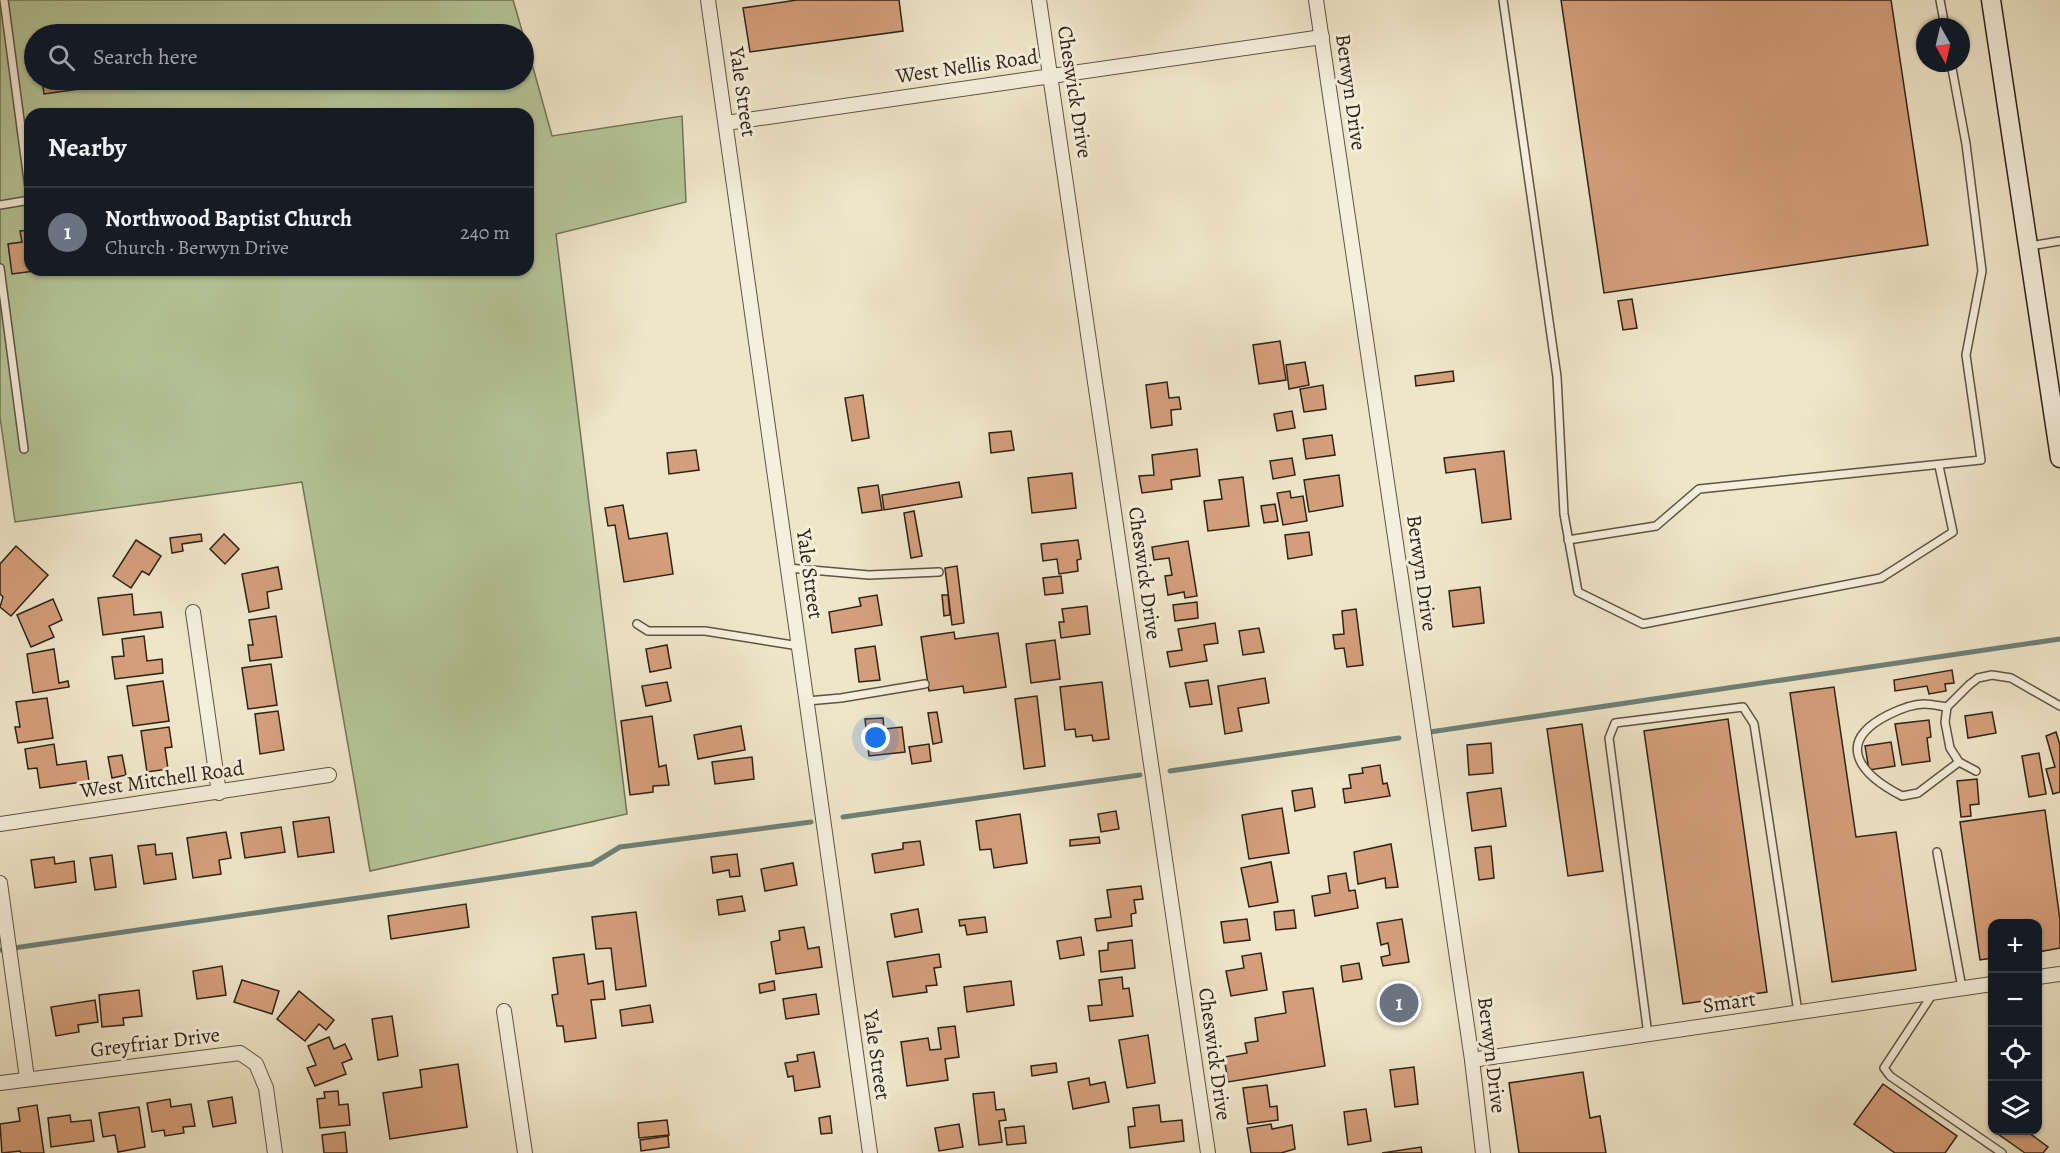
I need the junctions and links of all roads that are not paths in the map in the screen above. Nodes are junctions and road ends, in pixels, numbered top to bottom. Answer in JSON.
{"nodes":[{"id":1,"x":4,"y":0,"type":"edge"},
{"id":2,"x":708,"y":0,"type":"edge"},
{"id":3,"x":1040,"y":0,"type":"edge"},
{"id":4,"x":1316,"y":0,"type":"edge"},
{"id":5,"x":1503,"y":0,"type":"edge"},
{"id":6,"x":1940,"y":0,"type":"edge"},
{"id":7,"x":1991,"y":0,"type":"edge"},
{"id":8,"x":1943,"y":18,"type":"edge"},
{"id":9,"x":1322,"y":37,"type":"junction"},
{"id":10,"x":1953,"y":72,"type":"edge"},
{"id":11,"x":1052,"y":75,"type":"junction"},
{"id":12,"x":726,"y":123,"type":"junction"},
{"id":13,"x":24,"y":150,"type":"edge"},
{"id":14,"x":24,"y":201,"type":"edge"},
{"id":15,"x":0,"y":205,"type":"edge"},
{"id":16,"x":2060,"y":241,"type":"edge"},
{"id":17,"x":2028,"y":246,"type":"junction"},
{"id":18,"x":0,"y":268,"type":"edge"},
{"id":19,"x":2057,"y":424,"type":"edge"},
{"id":20,"x":24,"y":449,"type":"dead end"},
{"id":21,"x":2060,"y":458,"type":"edge"},
{"id":22,"x":1939,"y":466,"type":"junction"},
{"id":23,"x":1568,"y":540,"type":"junction"},
{"id":24,"x":788,"y":568,"type":"junction"},
{"id":25,"x":939,"y":572,"type":"dead end"},
{"id":26,"x":193,"y":612,"type":"dead end"},
{"id":27,"x":637,"y":624,"type":"dead end"},
{"id":28,"x":799,"y":646,"type":"junction"},
{"id":29,"x":925,"y":684,"type":"dead end"},
{"id":30,"x":807,"y":701,"type":"junction"},
{"id":31,"x":2060,"y":706,"type":"edge"},
{"id":32,"x":1947,"y":707,"type":"junction"},
{"id":33,"x":1959,"y":762,"type":"junction"},
{"id":34,"x":1976,"y":771,"type":"dead end"},
{"id":35,"x":329,"y":775,"type":"dead end"},
{"id":36,"x":219,"y":793,"type":"junction"},
{"id":37,"x":0,"y":824,"type":"edge"},
{"id":38,"x":1937,"y":852,"type":"dead end"},
{"id":39,"x":0,"y":883,"type":"edge"},
{"id":40,"x":2060,"y":974,"type":"edge"},
{"id":41,"x":2042,"y":976,"type":"edge"},
{"id":42,"x":1988,"y":985,"type":"edge"},
{"id":43,"x":1962,"y":988,"type":"junction"},
{"id":44,"x":1934,"y":993,"type":"junction"},
{"id":45,"x":504,"y":1011,"type":"dead end"},
{"id":46,"x":1798,"y":1013,"type":"junction"},
{"id":47,"x":1647,"y":1035,"type":"junction"},
{"id":48,"x":1472,"y":1060,"type":"junction"},
{"id":49,"x":27,"y":1078,"type":"junction"},
{"id":50,"x":0,"y":1083,"type":"edge"},
{"id":51,"x":274,"y":1153,"type":"edge"},
{"id":52,"x":525,"y":1153,"type":"edge"},
{"id":53,"x":870,"y":1153,"type":"edge"},
{"id":54,"x":1208,"y":1153,"type":"edge"},
{"id":55,"x":1483,"y":1153,"type":"edge"},
{"id":56,"x":2002,"y":1153,"type":"edge"}],
"edges":[{"from":1,"to":13,"type":"lane"},
{"from":2,"to":12,"type":"street","name":"Yale Street"},
{"from":3,"to":11,"type":"street","name":"Cheswick Drive"},
{"from":4,"to":9,"type":"street","name":"Berwyn Drive"},
{"from":5,"to":23,"type":"lane"},
{"from":6,"to":8,"type":"lane"},
{"from":7,"to":17,"type":"street"},
{"from":9,"to":11,"type":"street","name":"West Nellis Road"},
{"from":9,"to":48,"type":"street","name":"Berwyn Drive"},
{"from":10,"to":22,"type":"lane"},
{"from":11,"to":12,"type":"street","name":"West Nellis Road"},
{"from":11,"to":54,"type":"street","name":"Cheswick Drive"},
{"from":12,"to":24,"type":"street","name":"Yale Street"},
{"from":14,"to":15,"type":"lane"},
{"from":16,"to":17,"type":"lane"},
{"from":17,"to":19,"type":"street"},
{"from":18,"to":20,"type":"lane"},
{"from":19,"to":21,"type":"street"},
{"from":22,"to":23,"type":"lane"},
{"from":22,"to":23,"type":"lane"},
{"from":24,"to":25,"type":"lane"},
{"from":24,"to":28,"type":"street","name":"Yale Street"},
{"from":26,"to":36,"type":"street"},
{"from":27,"to":28,"type":"lane"},
{"from":28,"to":30,"type":"street","name":"Yale Street"},
{"from":29,"to":30,"type":"lane"},
{"from":30,"to":53,"type":"street","name":"Yale Street"},
{"from":31,"to":32,"type":"lane"},
{"from":32,"to":33,"type":"lane"},
{"from":32,"to":33,"type":"lane"},
{"from":33,"to":34,"type":"lane"},
{"from":35,"to":36,"type":"street","name":"West Mitchell Road"},
{"from":36,"to":37,"type":"street","name":"West Mitchell Road"},
{"from":38,"to":43,"type":"lane"},
{"from":39,"to":49,"type":"street"},
{"from":40,"to":41,"type":"street"},
{"from":42,"to":43,"type":"street","name":"Smart"},
{"from":43,"to":44,"type":"street","name":"Smart"},
{"from":44,"to":46,"type":"street","name":"Smart"},
{"from":44,"to":56,"type":"lane"},
{"from":45,"to":52,"type":"street"},
{"from":46,"to":47,"type":"street","name":"Smart"},
{"from":46,"to":47,"type":"lane"},
{"from":47,"to":48,"type":"street","name":"Smart"},
{"from":48,"to":55,"type":"street","name":"Berwyn Drive"},
{"from":49,"to":50,"type":"street","name":"Greyfriar Drive"},
{"from":49,"to":51,"type":"street","name":"Greyfriar Drive"}]}
